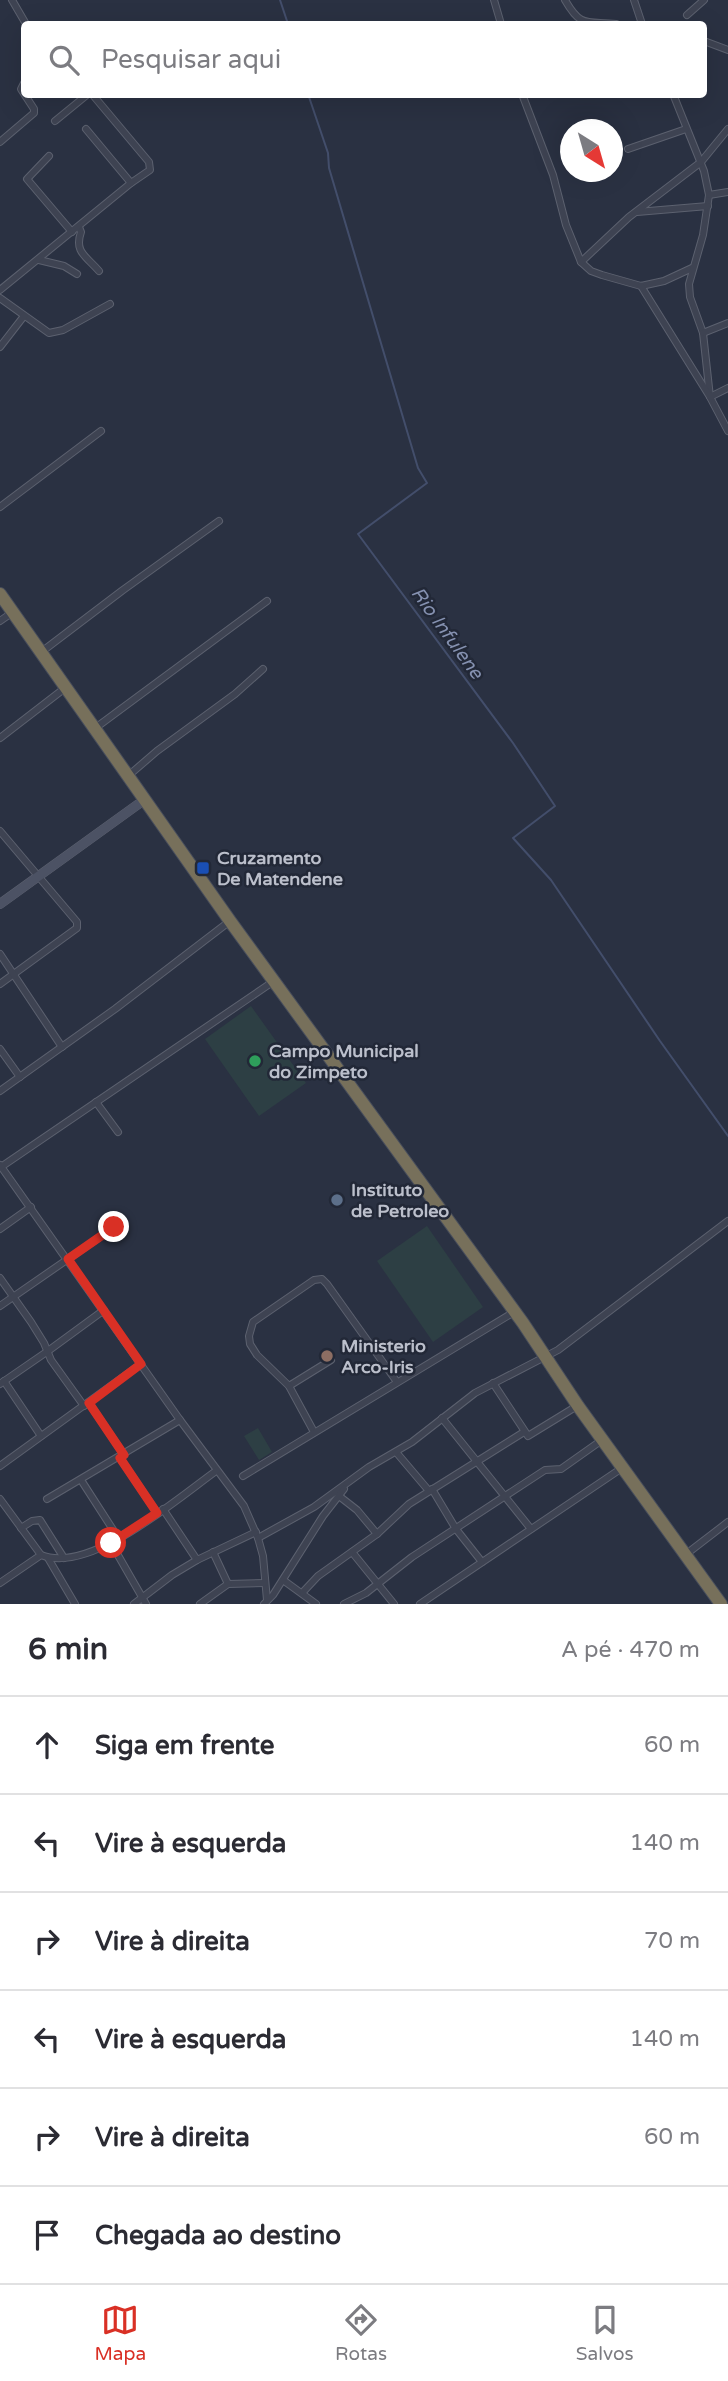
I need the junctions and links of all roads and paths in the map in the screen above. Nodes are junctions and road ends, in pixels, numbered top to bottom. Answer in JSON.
{"nodes":[{"id":1,"x":12,"y":0,"type":"edge"},
{"id":2,"x":494,"y":0,"type":"edge"},
{"id":3,"x":565,"y":0,"type":"edge"},
{"id":4,"x":634,"y":0,"type":"edge"},
{"id":5,"x":704,"y":0,"type":"edge"},
{"id":6,"x":687,"y":15,"type":"dead end"},
{"id":7,"x":24,"y":21,"type":"edge"},
{"id":8,"x":500,"y":21,"type":"edge"},
{"id":9,"x":581,"y":21,"type":"edge"},
{"id":10,"x":641,"y":21,"type":"edge"},
{"id":11,"x":707,"y":42,"type":"edge"},
{"id":12,"x":728,"y":50,"type":"edge"},
{"id":13,"x":27,"y":98,"type":"edge"},
{"id":14,"x":85,"y":98,"type":"edge"},
{"id":15,"x":93,"y":98,"type":"edge"},
{"id":16,"x":524,"y":98,"type":"edge"},
{"id":17,"x":674,"y":98,"type":"edge"},
{"id":18,"x":55,"y":121,"type":"dead end"},
{"id":19,"x":86,"y":129,"type":"dead end"},
{"id":20,"x":686,"y":129,"type":"junction"},
{"id":21,"x":728,"y":129,"type":"edge"},
{"id":22,"x":0,"y":142,"type":"edge"},
{"id":23,"x":628,"y":149,"type":"dead end"},
{"id":24,"x":49,"y":156,"type":"dead end"},
{"id":25,"x":701,"y":162,"type":"junction"},
{"id":26,"x":131,"y":183,"type":"junction"},
{"id":27,"x":728,"y":192,"type":"edge"},
{"id":28,"x":709,"y":195,"type":"junction"},
{"id":29,"x":708,"y":206,"type":"junction"},
{"id":30,"x":636,"y":212,"type":"junction"},
{"id":31,"x":79,"y":227,"type":"junction"},
{"id":32,"x":72,"y":232,"type":"junction"},
{"id":33,"x":39,"y":260,"type":"junction"},
{"id":34,"x":581,"y":262,"type":"junction"},
{"id":35,"x":692,"y":268,"type":"junction"},
{"id":36,"x":99,"y":271,"type":"dead end"},
{"id":37,"x":78,"y":274,"type":"dead end"},
{"id":38,"x":641,"y":286,"type":"junction"},
{"id":39,"x":0,"y":290,"type":"edge"},
{"id":40,"x":0,"y":298,"type":"edge"},
{"id":41,"x":110,"y":304,"type":"dead end"},
{"id":42,"x":24,"y":316,"type":"junction"},
{"id":43,"x":728,"y":324,"type":"edge"},
{"id":44,"x":703,"y":333,"type":"junction"},
{"id":45,"x":0,"y":347,"type":"edge"},
{"id":46,"x":728,"y":388,"type":"edge"},
{"id":47,"x":710,"y":397,"type":"junction"},
{"id":48,"x":101,"y":431,"type":"dead end"},
{"id":49,"x":728,"y":431,"type":"edge"},
{"id":50,"x":0,"y":507,"type":"edge"},
{"id":51,"x":219,"y":521,"type":"dead end"},
{"id":52,"x":0,"y":594,"type":"edge"},
{"id":53,"x":267,"y":601,"type":"dead end"},
{"id":54,"x":13,"y":612,"type":"junction"},
{"id":55,"x":0,"y":621,"type":"edge"},
{"id":56,"x":40,"y":653,"type":"junction"},
{"id":57,"x":263,"y":669,"type":"dead end"},
{"id":58,"x":65,"y":688,"type":"junction"},
{"id":59,"x":94,"y":729,"type":"junction"},
{"id":60,"x":0,"y":738,"type":"edge"},
{"id":61,"x":128,"y":776,"type":"junction"},
{"id":62,"x":144,"y":800,"type":"junction"},
{"id":63,"x":0,"y":831,"type":"edge"},
{"id":64,"x":38,"y":877,"type":"junction"},
{"id":65,"x":0,"y":904,"type":"edge"},
{"id":66,"x":230,"y":921,"type":"junction"},
{"id":67,"x":0,"y":954,"type":"edge"},
{"id":68,"x":13,"y":975,"type":"junction"},
{"id":69,"x":274,"y":981,"type":"junction"},
{"id":70,"x":0,"y":984,"type":"edge"},
{"id":71,"x":62,"y":1047,"type":"junction"},
{"id":72,"x":0,"y":1049,"type":"edge"},
{"id":73,"x":20,"y":1077,"type":"junction"},
{"id":74,"x":0,"y":1091,"type":"edge"},
{"id":75,"x":96,"y":1102,"type":"junction"},
{"id":76,"x":118,"y":1132,"type":"dead end"},
{"id":77,"x":1,"y":1166,"type":"edge"},
{"id":78,"x":31,"y":1207,"type":"junction"},
{"id":79,"x":728,"y":1220,"type":"edge"},
{"id":80,"x":122,"y":1221,"type":"dead end"},
{"id":81,"x":0,"y":1230,"type":"edge"},
{"id":82,"x":68,"y":1259,"type":"junction"},
{"id":83,"x":0,"y":1278,"type":"edge"},
{"id":84,"x":13,"y":1297,"type":"junction"},
{"id":85,"x":0,"y":1306,"type":"edge"},
{"id":86,"x":104,"y":1310,"type":"junction"},
{"id":87,"x":514,"y":1312,"type":"junction"},
{"id":88,"x":48,"y":1352,"type":"junction"},
{"id":89,"x":545,"y":1357,"type":"junction"},
{"id":90,"x":331,"y":1360,"type":"dead end"},
{"id":91,"x":141,"y":1364,"type":"junction"},
{"id":92,"x":2,"y":1382,"type":"edge"},
{"id":93,"x":397,"y":1382,"type":"junction"},
{"id":94,"x":494,"y":1383,"type":"junction"},
{"id":95,"x":289,"y":1386,"type":"junction"},
{"id":96,"x":86,"y":1404,"type":"junction"},
{"id":97,"x":578,"y":1406,"type":"junction"},
{"id":98,"x":442,"y":1418,"type":"junction"},
{"id":99,"x":180,"y":1420,"type":"junction"},
{"id":100,"x":314,"y":1432,"type":"junction"},
{"id":101,"x":524,"y":1432,"type":"junction"},
{"id":102,"x":41,"y":1436,"type":"junction"},
{"id":103,"x":602,"y":1440,"type":"junction"},
{"id":104,"x":396,"y":1452,"type":"junction"},
{"id":105,"x":122,"y":1456,"type":"junction"},
{"id":106,"x":476,"y":1461,"type":"junction"},
{"id":107,"x":0,"y":1466,"type":"edge"},
{"id":108,"x":622,"y":1468,"type":"junction"},
{"id":109,"x":216,"y":1471,"type":"junction"},
{"id":110,"x":243,"y":1476,"type":"dead end"},
{"id":111,"x":81,"y":1480,"type":"junction"},
{"id":112,"x":347,"y":1484,"type":"junction"},
{"id":113,"x":430,"y":1490,"type":"junction"},
{"id":114,"x":339,"y":1496,"type":"junction"},
{"id":115,"x":505,"y":1497,"type":"junction"},
{"id":116,"x":47,"y":1499,"type":"dead end"},
{"id":117,"x":1,"y":1502,"type":"edge"},
{"id":118,"x":160,"y":1511,"type":"junction"},
{"id":119,"x":728,"y":1522,"type":"edge"},
{"id":120,"x":21,"y":1528,"type":"junction"},
{"id":121,"x":456,"y":1529,"type":"junction"},
{"id":122,"x":531,"y":1529,"type":"junction"},
{"id":123,"x":377,"y":1534,"type":"junction"},
{"id":124,"x":257,"y":1535,"type":"junction"},
{"id":125,"x":119,"y":1539,"type":"junction"},
{"id":126,"x":111,"y":1543,"type":"junction"},
{"id":127,"x":213,"y":1552,"type":"junction"},
{"id":128,"x":352,"y":1552,"type":"junction"},
{"id":129,"x":685,"y":1555,"type":"junction"},
{"id":130,"x":44,"y":1556,"type":"junction"},
{"id":131,"x":64,"y":1558,"type":"junction"},
{"id":132,"x":197,"y":1560,"type":"junction"},
{"id":133,"x":482,"y":1562,"type":"junction"},
{"id":134,"x":283,"y":1580,"type":"junction"},
{"id":135,"x":0,"y":1583,"type":"edge"},
{"id":136,"x":265,"y":1583,"type":"junction"},
{"id":137,"x":378,"y":1583,"type":"junction"},
{"id":138,"x":228,"y":1584,"type":"junction"},
{"id":139,"x":303,"y":1592,"type":"junction"},
{"id":140,"x":145,"y":1601,"type":"edge"},
{"id":141,"x":265,"y":1602,"type":"edge"},
{"id":142,"x":75,"y":1604,"type":"edge"},
{"id":143,"x":134,"y":1604,"type":"edge"},
{"id":144,"x":200,"y":1604,"type":"edge"},
{"id":145,"x":316,"y":1604,"type":"edge"},
{"id":146,"x":344,"y":1604,"type":"edge"},
{"id":147,"x":394,"y":1604,"type":"edge"},
{"id":148,"x":419,"y":1604,"type":"edge"},
{"id":149,"x":721,"y":1604,"type":"edge"}],
"edges":[{"from":1,"to":7,"type":"street"},
{"from":2,"to":8,"type":"street"},
{"from":3,"to":9,"type":"street"},
{"from":4,"to":10,"type":"street"},
{"from":5,"to":6,"type":"street"},
{"from":11,"to":12,"type":"street"},
{"from":13,"to":22,"type":"street"},
{"from":14,"to":18,"type":"street"},
{"from":15,"to":26,"type":"street"},
{"from":16,"to":34,"type":"street"},
{"from":17,"to":20,"type":"street"},
{"from":19,"to":26,"type":"street"},
{"from":20,"to":23,"type":"street"},
{"from":20,"to":25,"type":"street"},
{"from":21,"to":25,"type":"street"},
{"from":24,"to":32,"type":"street"},
{"from":25,"to":28,"type":"street"},
{"from":25,"to":30,"type":"street"},
{"from":26,"to":31,"type":"street"},
{"from":27,"to":28,"type":"street"},
{"from":28,"to":29,"type":"street"},
{"from":29,"to":30,"type":"street"},
{"from":29,"to":35,"type":"street"},
{"from":30,"to":34,"type":"street"},
{"from":31,"to":32,"type":"street"},
{"from":31,"to":36,"type":"street"},
{"from":32,"to":33,"type":"street"},
{"from":33,"to":37,"type":"street"},
{"from":33,"to":39,"type":"street"},
{"from":34,"to":38,"type":"street"},
{"from":35,"to":38,"type":"street"},
{"from":35,"to":44,"type":"street"},
{"from":38,"to":47,"type":"street"},
{"from":40,"to":42,"type":"street"},
{"from":41,"to":42,"type":"street"},
{"from":42,"to":45,"type":"street"},
{"from":43,"to":44,"type":"street"},
{"from":44,"to":47,"type":"street"},
{"from":46,"to":47,"type":"street"},
{"from":47,"to":49,"type":"street"},
{"from":48,"to":50,"type":"street"},
{"from":51,"to":56,"type":"street"},
{"from":52,"to":54,"type":"highway"},
{"from":53,"to":59,"type":"street"},
{"from":54,"to":55,"type":"street"},
{"from":54,"to":56,"type":"highway"},
{"from":56,"to":58,"type":"highway"},
{"from":57,"to":61,"type":"street"},
{"from":58,"to":59,"type":"highway"},
{"from":58,"to":60,"type":"street"},
{"from":59,"to":61,"type":"highway"},
{"from":61,"to":62,"type":"highway"},
{"from":62,"to":64,"type":"street"},
{"from":62,"to":66,"type":"highway"},
{"from":63,"to":64,"type":"street"},
{"from":64,"to":65,"type":"street"},
{"from":64,"to":68,"type":"street"},
{"from":66,"to":69,"type":"highway"},
{"from":66,"to":71,"type":"street"},
{"from":67,"to":68,"type":"street"},
{"from":68,"to":70,"type":"street"},
{"from":68,"to":71,"type":"street"},
{"from":69,"to":75,"type":"street"},
{"from":69,"to":87,"type":"highway"},
{"from":71,"to":73,"type":"street"},
{"from":72,"to":73,"type":"street"},
{"from":73,"to":74,"type":"street"},
{"from":75,"to":76,"type":"street"},
{"from":75,"to":77,"type":"street"},
{"from":77,"to":78,"type":"street"},
{"from":78,"to":81,"type":"street"},
{"from":78,"to":82,"type":"street"},
{"from":79,"to":89,"type":"street"},
{"from":80,"to":82,"type":"street"},
{"from":82,"to":84,"type":"street"},
{"from":82,"to":86,"type":"street"},
{"from":83,"to":84,"type":"street"},
{"from":84,"to":85,"type":"street"},
{"from":84,"to":88,"type":"street"},
{"from":86,"to":88,"type":"street"},
{"from":86,"to":91,"type":"street"},
{"from":87,"to":89,"type":"highway"},
{"from":87,"to":93,"type":"street"},
{"from":88,"to":92,"type":"street"},
{"from":88,"to":96,"type":"street"},
{"from":89,"to":94,"type":"street"},
{"from":89,"to":97,"type":"highway"},
{"from":90,"to":95,"type":"street"},
{"from":91,"to":96,"type":"street"},
{"from":91,"to":99,"type":"street"},
{"from":92,"to":102,"type":"street"},
{"from":93,"to":95,"type":"street"},
{"from":93,"to":100,"type":"street"},
{"from":94,"to":98,"type":"street"},
{"from":94,"to":101,"type":"street"},
{"from":95,"to":100,"type":"street"},
{"from":96,"to":102,"type":"street"},
{"from":96,"to":105,"type":"street"},
{"from":97,"to":101,"type":"street"},
{"from":97,"to":103,"type":"highway"},
{"from":98,"to":104,"type":"street"},
{"from":98,"to":106,"type":"street"},
{"from":99,"to":105,"type":"street"},
{"from":99,"to":109,"type":"street"},
{"from":100,"to":110,"type":"street"},
{"from":101,"to":106,"type":"street"},
{"from":102,"to":107,"type":"street"},
{"from":103,"to":108,"type":"highway"},
{"from":103,"to":115,"type":"street"},
{"from":104,"to":112,"type":"street"},
{"from":104,"to":113,"type":"street"},
{"from":105,"to":111,"type":"street"},
{"from":105,"to":118,"type":"street"},
{"from":106,"to":113,"type":"street"},
{"from":106,"to":115,"type":"street"},
{"from":108,"to":122,"type":"street"},
{"from":108,"to":129,"type":"highway"},
{"from":109,"to":118,"type":"street"},
{"from":109,"to":124,"type":"street"},
{"from":111,"to":116,"type":"street"},
{"from":111,"to":125,"type":"street"},
{"from":112,"to":114,"type":"street"},
{"from":112,"to":124,"type":"street"},
{"from":113,"to":121,"type":"street"},
{"from":113,"to":123,"type":"street"},
{"from":114,"to":123,"type":"street"},
{"from":114,"to":134,"type":"street"},
{"from":115,"to":121,"type":"street"},
{"from":115,"to":122,"type":"street"},
{"from":117,"to":120,"type":"street"},
{"from":118,"to":125,"type":"street"},
{"from":118,"to":132,"type":"street"},
{"from":119,"to":129,"type":"street"},
{"from":120,"to":130,"type":"street"},
{"from":120,"to":131,"type":"street"},
{"from":121,"to":133,"type":"street"},
{"from":121,"to":137,"type":"street"},
{"from":122,"to":133,"type":"street"},
{"from":123,"to":128,"type":"street"},
{"from":124,"to":127,"type":"street"},
{"from":124,"to":136,"type":"street"},
{"from":125,"to":126,"type":"street"},
{"from":126,"to":131,"type":"street"},
{"from":126,"to":140,"type":"street"},
{"from":127,"to":132,"type":"street"},
{"from":127,"to":138,"type":"street"},
{"from":128,"to":137,"type":"street"},
{"from":128,"to":139,"type":"street"},
{"from":129,"to":149,"type":"highway"},
{"from":130,"to":131,"type":"street"},
{"from":130,"to":135,"type":"street"},
{"from":130,"to":142,"type":"street"},
{"from":132,"to":140,"type":"street"},
{"from":133,"to":148,"type":"street"},
{"from":134,"to":139,"type":"street"},
{"from":134,"to":141,"type":"street"},
{"from":136,"to":138,"type":"street"},
{"from":136,"to":141,"type":"street"},
{"from":137,"to":146,"type":"street"},
{"from":137,"to":147,"type":"street"},
{"from":138,"to":144,"type":"street"},
{"from":139,"to":145,"type":"street"},
{"from":140,"to":143,"type":"street"}]}
